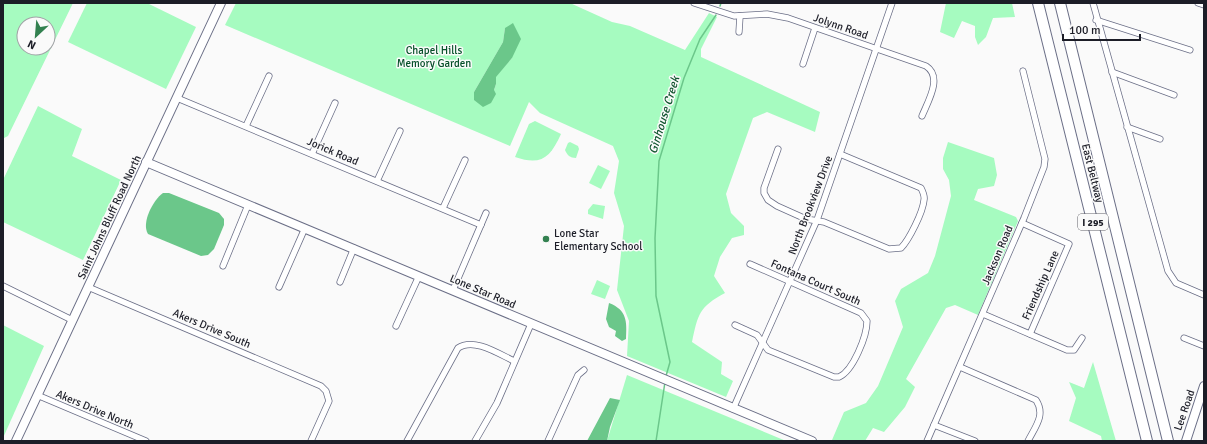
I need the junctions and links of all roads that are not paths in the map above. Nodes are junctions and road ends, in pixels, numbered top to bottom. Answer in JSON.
{"nodes":[{"id":1,"x":221,"y":3,"type":"edge"},
{"id":2,"x":694,"y":3,"type":"edge"},
{"id":3,"x":892,"y":3,"type":"edge"},
{"id":4,"x":1038,"y":3,"type":"edge"},
{"id":5,"x":1060,"y":3,"type":"edge"},
{"id":6,"x":1092,"y":3,"type":"edge"},
{"id":7,"x":1198,"y":3,"type":"edge"},
{"id":8,"x":1204,"y":5,"type":"edge"},
{"id":9,"x":740,"y":16,"type":"junction"},
{"id":10,"x":1096,"y":20,"type":"junction"},
{"id":11,"x":815,"y":28,"type":"junction"},
{"id":12,"x":739,"y":32,"type":"dead end"},
{"id":13,"x":876,"y":49,"type":"junction"},
{"id":14,"x":1190,"y":50,"type":"dead end"},
{"id":15,"x":803,"y":64,"type":"dead end"},
{"id":16,"x":1023,"y":71,"type":"dead end"},
{"id":17,"x":1112,"y":72,"type":"junction"},
{"id":18,"x":269,"y":76,"type":"dead end"},
{"id":19,"x":1174,"y":95,"type":"dead end"},
{"id":20,"x":176,"y":98,"type":"junction"},
{"id":21,"x":335,"y":103,"type":"dead end"},
{"id":22,"x":922,"y":116,"type":"dead end"},
{"id":23,"x":246,"y":126,"type":"junction"},
{"id":24,"x":1127,"y":127,"type":"junction"},
{"id":25,"x":400,"y":131,"type":"dead end"},
{"id":26,"x":1160,"y":139,"type":"dead end"},
{"id":27,"x":778,"y":149,"type":"dead end"},
{"id":28,"x":312,"y":154,"type":"junction"},
{"id":29,"x":840,"y":154,"type":"junction"},
{"id":30,"x":465,"y":160,"type":"dead end"},
{"id":31,"x":146,"y":162,"type":"junction"},
{"id":32,"x":378,"y":181,"type":"junction"},
{"id":33,"x":248,"y":205,"type":"junction"},
{"id":34,"x":443,"y":208,"type":"junction"},
{"id":35,"x":486,"y":213,"type":"dead end"},
{"id":36,"x":817,"y":220,"type":"junction"},
{"id":37,"x":1022,"y":223,"type":"junction"},
{"id":38,"x":481,"y":225,"type":"junction"},
{"id":39,"x":305,"y":228,"type":"junction"},
{"id":40,"x":354,"y":248,"type":"junction"},
{"id":41,"x":750,"y":264,"type":"dead end"},
{"id":42,"x":223,"y":266,"type":"dead end"},
{"id":43,"x":419,"y":276,"type":"junction"},
{"id":44,"x":340,"y":282,"type":"dead end"},
{"id":45,"x":790,"y":282,"type":"junction"},
{"id":46,"x":3,"y":286,"type":"edge"},
{"id":47,"x":88,"y":287,"type":"junction"},
{"id":48,"x":279,"y":287,"type":"dead end"},
{"id":49,"x":453,"y":290,"type":"junction"},
{"id":50,"x":1204,"y":295,"type":"edge"},
{"id":51,"x":983,"y":314,"type":"junction"},
{"id":52,"x":72,"y":320,"type":"junction"},
{"id":53,"x":531,"y":324,"type":"junction"},
{"id":54,"x":735,"y":325,"type":"dead end"},
{"id":55,"x":396,"y":326,"type":"dead end"},
{"id":56,"x":1030,"y":334,"type":"junction"},
{"id":57,"x":1082,"y":338,"type":"dead end"},
{"id":58,"x":1184,"y":338,"type":"dead end"},
{"id":59,"x":764,"y":343,"type":"junction"},
{"id":60,"x":1204,"y":346,"type":"edge"},
{"id":61,"x":514,"y":360,"type":"junction"},
{"id":62,"x":960,"y":367,"type":"junction"},
{"id":63,"x":584,"y":370,"type":"dead end"},
{"id":64,"x":1204,"y":386,"type":"edge"},
{"id":65,"x":37,"y":395,"type":"junction"},
{"id":66,"x":733,"y":408,"type":"junction"},
{"id":67,"x":934,"y":425,"type":"junction"},
{"id":68,"x":16,"y":441,"type":"edge"},
{"id":69,"x":146,"y":441,"type":"edge"},
{"id":70,"x":311,"y":441,"type":"edge"},
{"id":71,"x":407,"y":441,"type":"edge"},
{"id":72,"x":475,"y":441,"type":"edge"},
{"id":73,"x":548,"y":441,"type":"edge"},
{"id":74,"x":812,"y":441,"type":"edge"},
{"id":75,"x":927,"y":441,"type":"edge"},
{"id":76,"x":975,"y":441,"type":"edge"},
{"id":77,"x":1028,"y":441,"type":"edge"},
{"id":78,"x":1147,"y":441,"type":"edge"},
{"id":79,"x":1168,"y":441,"type":"edge"},
{"id":80,"x":1186,"y":441,"type":"edge"}],
"edges":[{"from":1,"to":20,"type":"street","name":"Saint Johns Bluff Road North"},
{"from":2,"to":9,"type":"street","name":"Jolynn Road"},
{"from":3,"to":13,"type":"street","name":"North Brookview Drive"},
{"from":4,"to":78,"type":"highway","name":"East Beltway","number":"I 295"},
{"from":5,"to":79,"type":"highway","name":"East Beltway","number":"I 295"},
{"from":6,"to":10,"type":"street"},
{"from":7,"to":8,"type":"street"},
{"from":9,"to":11,"type":"street","name":"Jolynn Road"},
{"from":9,"to":12,"type":"street"},
{"from":10,"to":14,"type":"street"},
{"from":10,"to":17,"type":"street"},
{"from":11,"to":13,"type":"street","name":"Jolynn Road"},
{"from":11,"to":15,"type":"street"},
{"from":13,"to":22,"type":"street","name":"Jolynn Road"},
{"from":13,"to":29,"type":"street","name":"North Brookview Drive"},
{"from":16,"to":37,"type":"street","name":"Jackson Road"},
{"from":17,"to":19,"type":"street"},
{"from":17,"to":24,"type":"street"},
{"from":18,"to":23,"type":"street"},
{"from":20,"to":23,"type":"street","name":"Jorick Road"},
{"from":20,"to":31,"type":"street","name":"Saint Johns Bluff Road North"},
{"from":21,"to":28,"type":"street"},
{"from":23,"to":28,"type":"street","name":"Jorick Road"},
{"from":24,"to":26,"type":"street"},
{"from":24,"to":50,"type":"street"},
{"from":25,"to":32,"type":"street"},
{"from":27,"to":36,"type":"street"},
{"from":28,"to":32,"type":"street","name":"Jorick Road"},
{"from":29,"to":36,"type":"street","name":"North Brookview Drive"},
{"from":29,"to":36,"type":"street"},
{"from":30,"to":34,"type":"street"},
{"from":31,"to":33,"type":"street","name":"Lone Star Road"},
{"from":31,"to":47,"type":"street","name":"Saint Johns Bluff Road North"},
{"from":32,"to":34,"type":"street","name":"Jorick Road"},
{"from":33,"to":39,"type":"street","name":"Lone Star Road"},
{"from":33,"to":42,"type":"street"},
{"from":34,"to":38,"type":"street","name":"Jorick Road"},
{"from":35,"to":38,"type":"street"},
{"from":36,"to":45,"type":"street","name":"North Brookview Drive"},
{"from":37,"to":51,"type":"street","name":"Jackson Road"},
{"from":37,"to":56,"type":"street","name":"Friendship Lane"},
{"from":38,"to":49,"type":"street"},
{"from":39,"to":40,"type":"street","name":"Lone Star Road"},
{"from":39,"to":48,"type":"street"},
{"from":40,"to":43,"type":"street","name":"Lone Star Road"},
{"from":40,"to":44,"type":"street"},
{"from":41,"to":45,"type":"street","name":"Fontana Court South"},
{"from":43,"to":49,"type":"street","name":"Lone Star Road"},
{"from":43,"to":55,"type":"street"},
{"from":45,"to":59,"type":"street","name":"North Brookview Drive"},
{"from":45,"to":59,"type":"street","name":"Fontana Court South"},
{"from":46,"to":52,"type":"street"},
{"from":47,"to":52,"type":"street","name":"Saint Johns Bluff Road North"},
{"from":47,"to":70,"type":"street","name":"Akers Drive South"},
{"from":49,"to":53,"type":"street","name":"Lone Star Road"},
{"from":51,"to":56,"type":"street"},
{"from":51,"to":62,"type":"street","name":"Jackson Road"},
{"from":52,"to":65,"type":"street","name":"Saint Johns Bluff Road North"},
{"from":53,"to":61,"type":"street"},
{"from":53,"to":66,"type":"street","name":"Lone Star Road"},
{"from":54,"to":59,"type":"street"},
{"from":56,"to":57,"type":"street"},
{"from":58,"to":60,"type":"street"},
{"from":59,"to":66,"type":"street","name":"North Brookview Drive"},
{"from":61,"to":71,"type":"street"},
{"from":61,"to":72,"type":"street"},
{"from":62,"to":67,"type":"street","name":"Jackson Road"},
{"from":62,"to":77,"type":"street"},
{"from":63,"to":73,"type":"street"},
{"from":64,"to":80,"type":"street","name":"Lee Road"},
{"from":65,"to":68,"type":"street","name":"Saint Johns Bluff Road North"},
{"from":65,"to":69,"type":"street","name":"Akers Drive North"},
{"from":66,"to":74,"type":"street","name":"Lone Star Road"},
{"from":67,"to":75,"type":"street","name":"Jackson Road"},
{"from":67,"to":76,"type":"street"}]}
